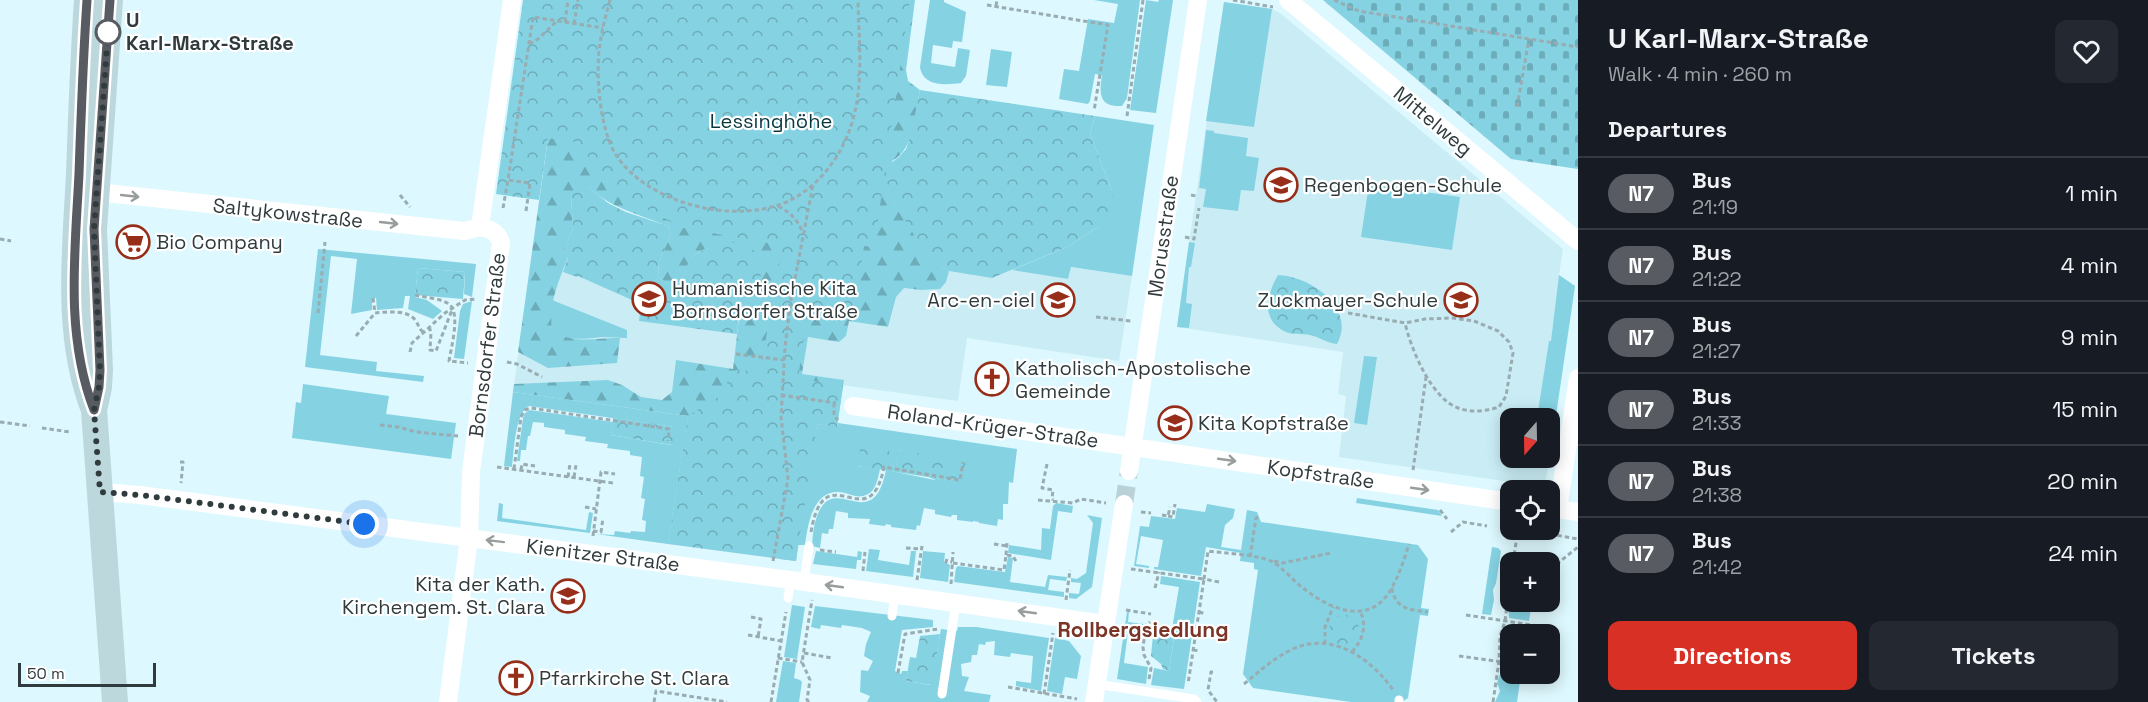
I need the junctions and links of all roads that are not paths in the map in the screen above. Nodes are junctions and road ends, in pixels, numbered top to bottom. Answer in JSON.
{"nodes":[{"id":1,"x":87,"y":0,"type":"edge"},
{"id":2,"x":110,"y":0,"type":"edge"},
{"id":3,"x":512,"y":0,"type":"edge"},
{"id":4,"x":1198,"y":0,"type":"edge"},
{"id":5,"x":1281,"y":3,"type":"edge"},
{"id":6,"x":96,"y":192,"type":"junction"},
{"id":7,"x":480,"y":226,"type":"junction"},
{"id":8,"x":1578,"y":241,"type":"edge"},
{"id":9,"x":1578,"y":378,"type":"edge"},
{"id":10,"x":853,"y":406,"type":"road end"},
{"id":11,"x":94,"y":410,"type":"junction"},
{"id":12,"x":1132,"y":446,"type":"junction"},
{"id":13,"x":1129,"y":471,"type":"tunnel mouth"},
{"id":14,"x":1559,"y":480,"type":"edge"},
{"id":15,"x":100,"y":492,"type":"junction"},
{"id":16,"x":1500,"y":501,"type":"edge"},
{"id":17,"x":1131,"y":508,"type":"tunnel mouth"},
{"id":18,"x":1560,"y":510,"type":"edge"},
{"id":19,"x":1578,"y":512,"type":"edge"},
{"id":20,"x":469,"y":538,"type":"junction"},
{"id":21,"x":809,"y":546,"type":"road end"},
{"id":22,"x":799,"y":586,"type":"junction"},
{"id":23,"x":895,"y":594,"type":"junction"},
{"id":24,"x":953,"y":594,"type":"junction"},
{"id":25,"x":892,"y":616,"type":"dead end"},
{"id":26,"x":1106,"y":624,"type":"junction"},
{"id":27,"x":942,"y":694,"type":"dead end"},
{"id":28,"x":1090,"y":695,"type":"edge"},
{"id":29,"x":115,"y":702,"type":"edge"},
{"id":30,"x":448,"y":702,"type":"edge"},
{"id":31,"x":1197,"y":702,"type":"edge"}],
"edges":[{"from":1,"to":11,"type":"main road"},
{"from":2,"to":6,"type":"main road"},
{"from":3,"to":7,"type":"street","name":"Bornsdorfer Straße"},
{"from":4,"to":12,"type":"street","name":"Morusstraße"},
{"from":5,"to":8,"type":"street","name":"Mittelweg"},
{"from":6,"to":7,"type":"street","name":"Saltykowstraße","one_way":true},
{"from":6,"to":11,"type":"main road"},
{"from":7,"to":20,"type":"street","name":"Bornsdorfer Straße"},
{"from":9,"to":14,"type":"street"},
{"from":10,"to":12,"type":"street","name":"Roland-Krüger-Straße"},
{"from":11,"to":15,"type":"main road"},
{"from":12,"to":13,"type":"street","name":"Morusstraße"},
{"from":12,"to":16,"type":"street","name":"Kopfstraße","one_way":true},
{"from":15,"to":20,"type":"street","name":"Kienitzer Straße"},
{"from":15,"to":29,"type":"main road"},
{"from":17,"to":26,"type":"street"},
{"from":18,"to":19,"type":"street"},
{"from":22,"to":20,"type":"street","name":"Kienitzer Straße","one_way":true},
{"from":20,"to":30,"type":"street","name":"Bornsdorfer Straße"},
{"from":21,"to":22,"type":"lane"},
{"from":23,"to":22,"type":"street","name":"Kienitzer Straße","one_way":true},
{"from":23,"to":24,"type":"street","name":"Kienitzer Straße"},
{"from":23,"to":25,"type":"lane"},
{"from":26,"to":24,"type":"street","name":"Kienitzer Straße","one_way":true},
{"from":24,"to":27,"type":"lane"},
{"from":26,"to":28,"type":"street"},
{"from":28,"to":31,"type":"lane"}]}
